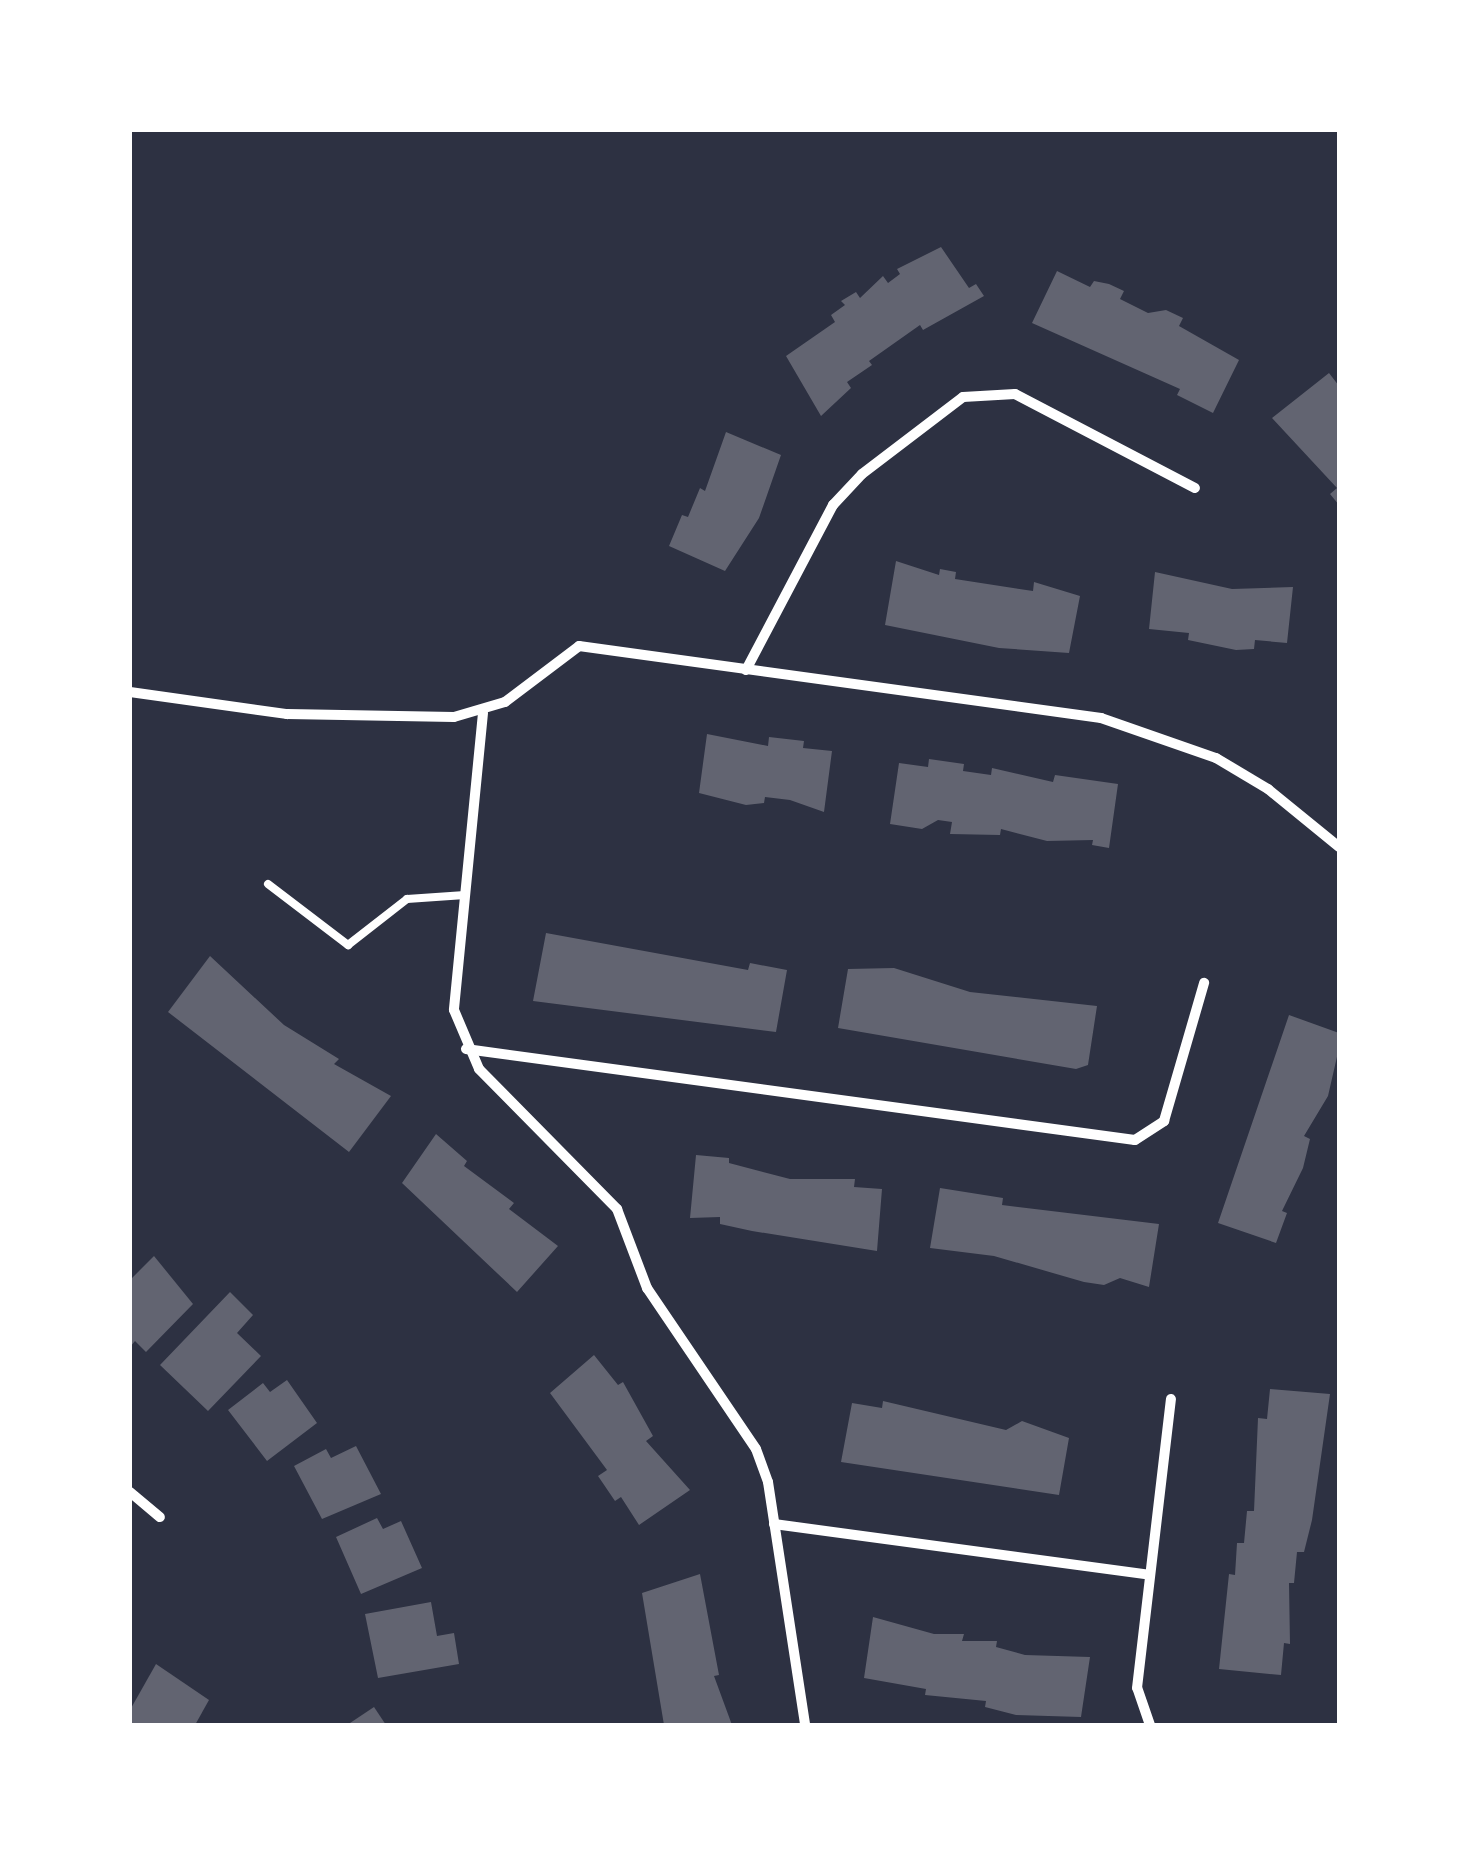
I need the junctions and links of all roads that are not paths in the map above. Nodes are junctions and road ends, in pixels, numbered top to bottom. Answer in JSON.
{"nodes":[{"id":1,"x":1195,"y":488,"type":"dead end"},
{"id":2,"x":746,"y":670,"type":"junction"},
{"id":3,"x":130,"y":692,"type":"edge"},
{"id":4,"x":483,"y":713,"type":"junction"},
{"id":5,"x":1339,"y":847,"type":"edge"},
{"id":6,"x":268,"y":884,"type":"dead end"},
{"id":7,"x":466,"y":895,"type":"junction"},
{"id":8,"x":1204,"y":983,"type":"dead end"},
{"id":9,"x":466,"y":1049,"type":"junction"},
{"id":10,"x":1171,"y":1399,"type":"dead end"},
{"id":11,"x":130,"y":1492,"type":"edge"},
{"id":12,"x":160,"y":1517,"type":"dead end"},
{"id":13,"x":774,"y":1524,"type":"junction"},
{"id":14,"x":1150,"y":1576,"type":"junction"},
{"id":15,"x":805,"y":1725,"type":"edge"},
{"id":16,"x":1150,"y":1725,"type":"edge"}],
"edges":[{"from":1,"to":2,"type":"street"},
{"from":2,"to":4,"type":"street"},
{"from":2,"to":5,"type":"street"},
{"from":3,"to":4,"type":"street"},
{"from":4,"to":7,"type":"street"},
{"from":6,"to":7,"type":"lane"},
{"from":7,"to":9,"type":"street"},
{"from":8,"to":9,"type":"street"},
{"from":9,"to":13,"type":"street"},
{"from":10,"to":14,"type":"street"},
{"from":11,"to":12,"type":"street"},
{"from":13,"to":14,"type":"street"},
{"from":13,"to":15,"type":"street"},
{"from":14,"to":16,"type":"street"}]}
